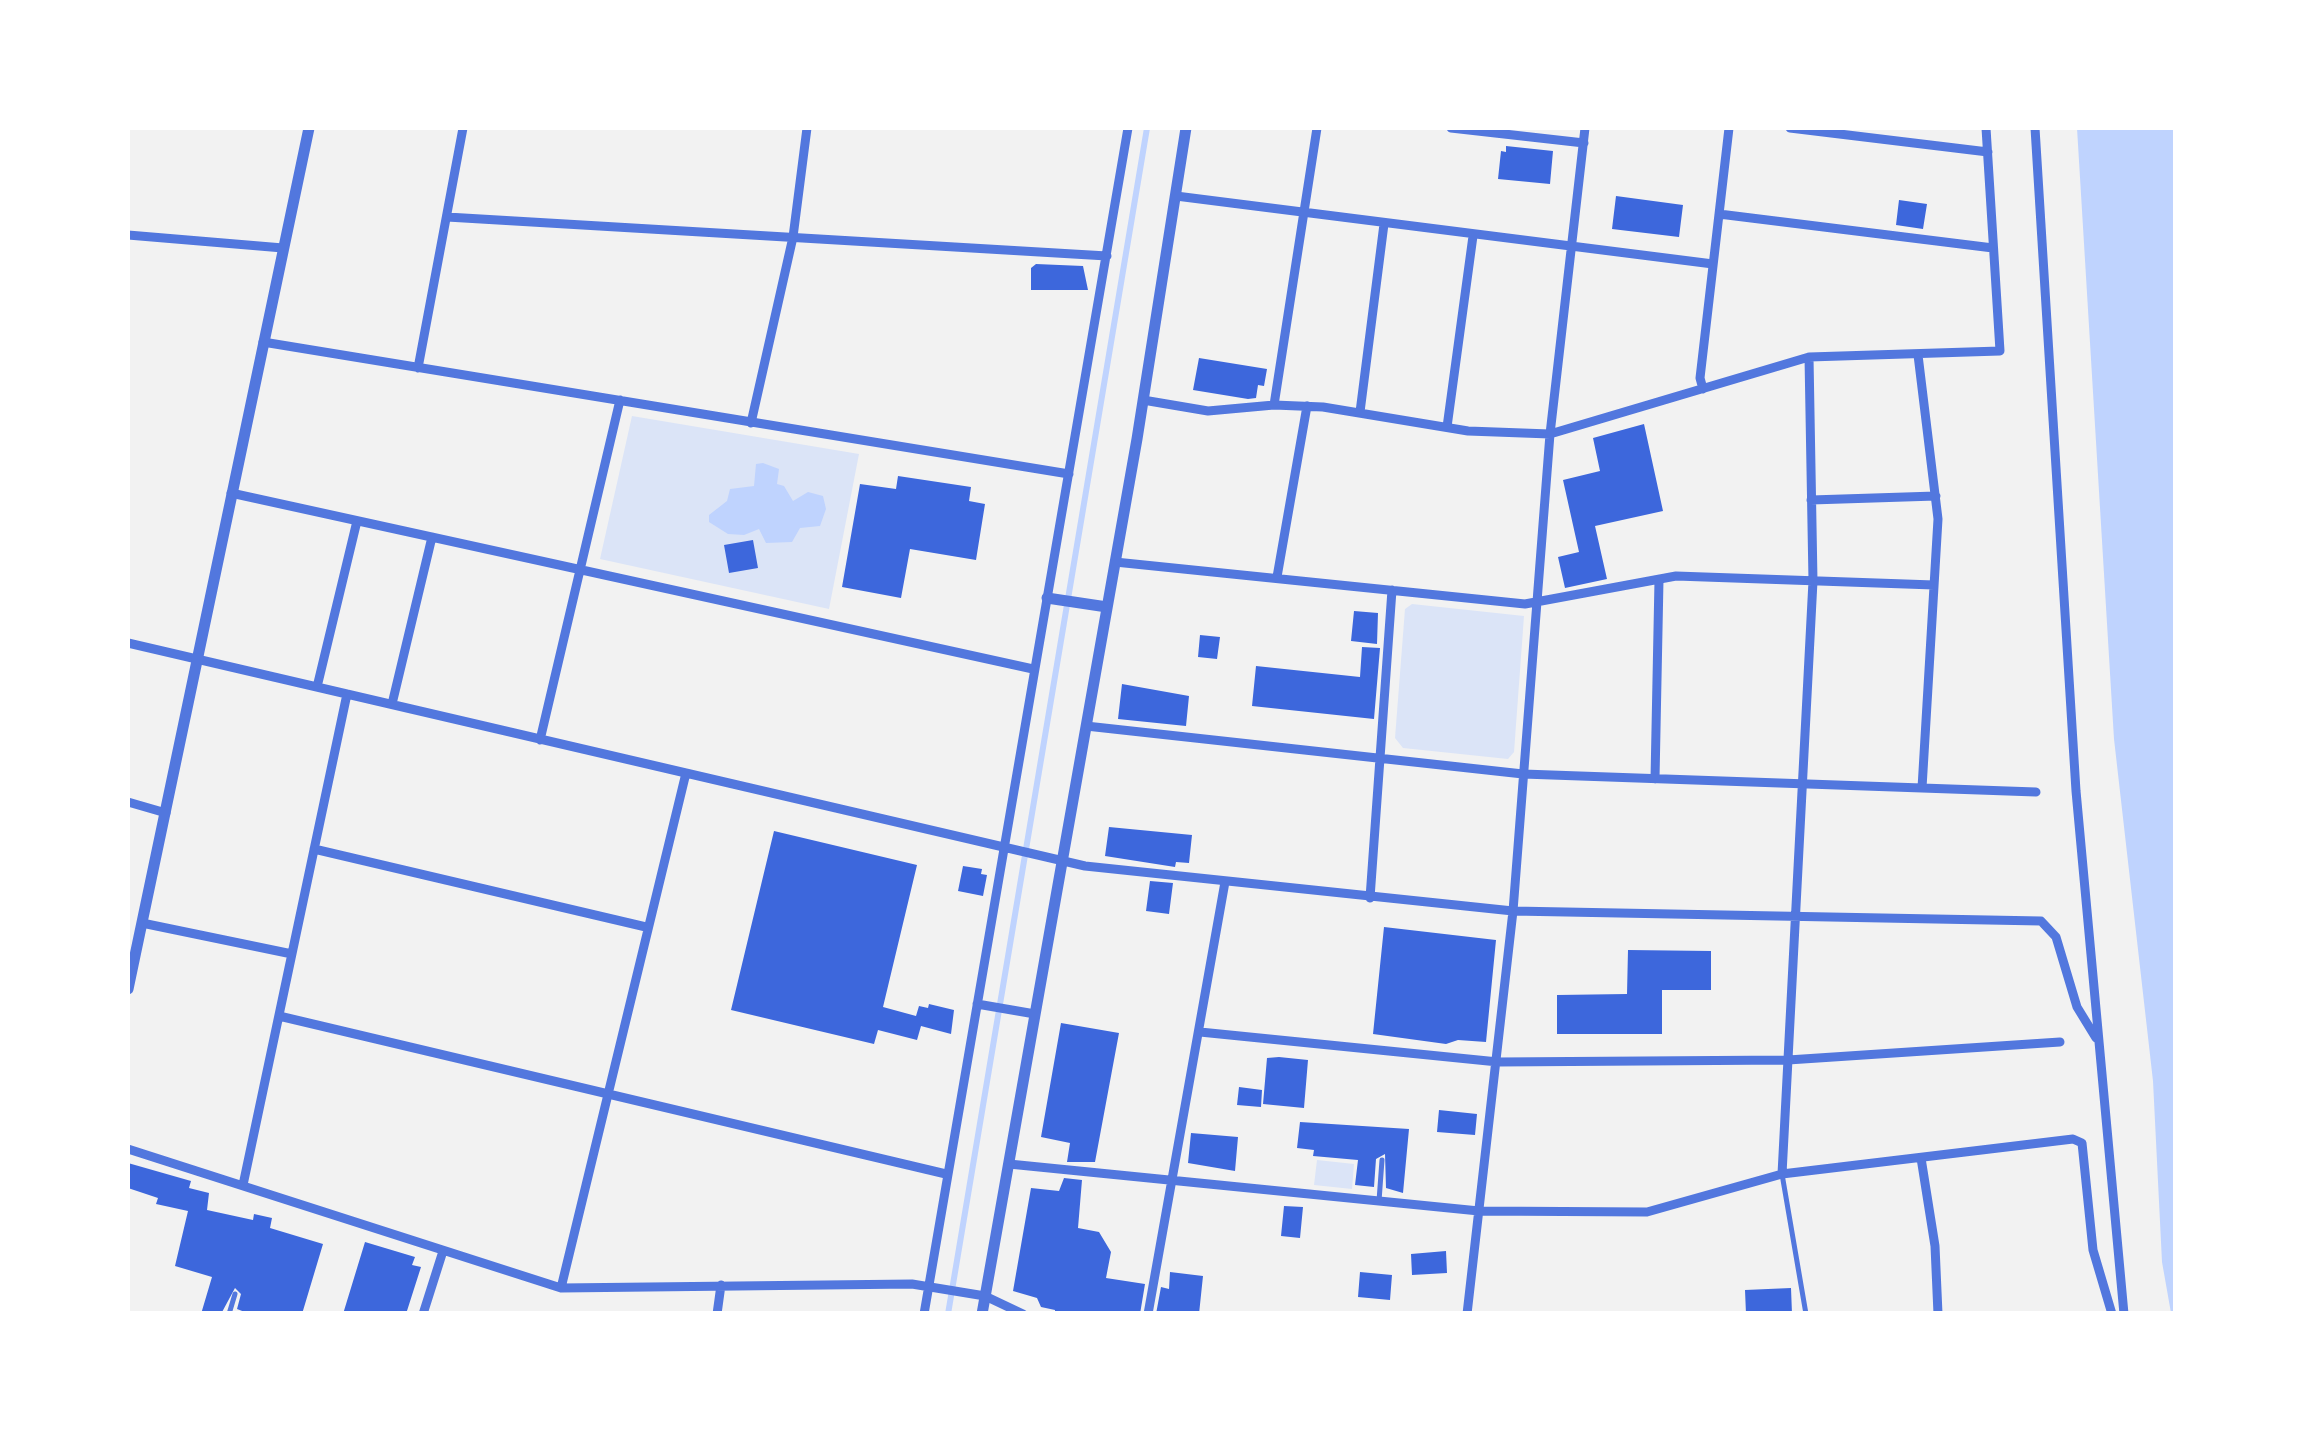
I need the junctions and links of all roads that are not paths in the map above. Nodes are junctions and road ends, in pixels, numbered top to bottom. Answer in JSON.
{"nodes":[{"id":1,"x":309,"y":128,"type":"edge"},
{"id":2,"x":464,"y":128,"type":"edge"},
{"id":3,"x":807,"y":128,"type":"edge"},
{"id":4,"x":1128,"y":128,"type":"edge"},
{"id":5,"x":1186,"y":128,"type":"edge"},
{"id":6,"x":1317,"y":128,"type":"edge"},
{"id":7,"x":1451,"y":128,"type":"edge"},
{"id":8,"x":1586,"y":128,"type":"edge"},
{"id":9,"x":1729,"y":128,"type":"edge"},
{"id":10,"x":1790,"y":128,"type":"edge"},
{"id":11,"x":1986,"y":128,"type":"edge"},
{"id":12,"x":2035,"y":128,"type":"edge"},
{"id":13,"x":1584,"y":143,"type":"junction"},
{"id":14,"x":1988,"y":152,"type":"junction"},
{"id":15,"x":1176,"y":196,"type":"junction"},
{"id":16,"x":1303,"y":214,"type":"junction"},
{"id":17,"x":1719,"y":214,"type":"junction"},
{"id":18,"x":447,"y":217,"type":"junction"},
{"id":19,"x":1384,"y":224,"type":"junction"},
{"id":20,"x":128,"y":235,"type":"edge"},
{"id":21,"x":793,"y":236,"type":"junction"},
{"id":22,"x":1473,"y":236,"type":"junction"},
{"id":23,"x":1571,"y":246,"type":"junction"},
{"id":24,"x":283,"y":248,"type":"junction"},
{"id":25,"x":1993,"y":248,"type":"junction"},
{"id":26,"x":1107,"y":256,"type":"junction"},
{"id":27,"x":1713,"y":264,"type":"junction"},
{"id":28,"x":262,"y":342,"type":"junction"},
{"id":29,"x":1918,"y":354,"type":"junction"},
{"id":30,"x":1809,"y":357,"type":"junction"},
{"id":31,"x":418,"y":368,"type":"junction"},
{"id":32,"x":1703,"y":389,"type":"junction"},
{"id":33,"x":620,"y":400,"type":"junction"},
{"id":34,"x":1143,"y":400,"type":"junction"},
{"id":35,"x":1274,"y":405,"type":"junction"},
{"id":36,"x":1307,"y":406,"type":"junction"},
{"id":37,"x":1360,"y":412,"type":"junction"},
{"id":38,"x":752,"y":422,"type":"junction"},
{"id":39,"x":1447,"y":428,"type":"junction"},
{"id":40,"x":1550,"y":434,"type":"junction"},
{"id":41,"x":1070,"y":474,"type":"junction"},
{"id":42,"x":231,"y":493,"type":"junction"},
{"id":43,"x":1936,"y":496,"type":"junction"},
{"id":44,"x":1811,"y":500,"type":"junction"},
{"id":45,"x":356,"y":520,"type":"junction"},
{"id":46,"x":432,"y":537,"type":"junction"},
{"id":47,"x":1115,"y":562,"type":"junction"},
{"id":48,"x":580,"y":570,"type":"junction"},
{"id":49,"x":1277,"y":577,"type":"junction"},
{"id":50,"x":1659,"y":580,"type":"junction"},
{"id":51,"x":1813,"y":581,"type":"junction"},
{"id":52,"x":1934,"y":585,"type":"junction"},
{"id":53,"x":1392,"y":590,"type":"junction"},
{"id":54,"x":1046,"y":598,"type":"junction"},
{"id":55,"x":1536,"y":604,"type":"junction"},
{"id":56,"x":1107,"y":608,"type":"junction"},
{"id":57,"x":128,"y":642,"type":"edge"},
{"id":58,"x":196,"y":659,"type":"junction"},
{"id":59,"x":1034,"y":669,"type":"junction"},
{"id":60,"x":317,"y":687,"type":"junction"},
{"id":61,"x":347,"y":694,"type":"junction"},
{"id":62,"x":392,"y":704,"type":"junction"},
{"id":63,"x":1086,"y":726,"type":"junction"},
{"id":64,"x":540,"y":740,"type":"junction"},
{"id":65,"x":1380,"y":757,"type":"junction"},
{"id":66,"x":686,"y":772,"type":"junction"},
{"id":67,"x":1523,"y":774,"type":"junction"},
{"id":68,"x":1655,"y":779,"type":"junction"},
{"id":69,"x":1802,"y":785,"type":"junction"},
{"id":70,"x":1922,"y":788,"type":"junction"},
{"id":71,"x":2036,"y":792,"type":"dead end"},
{"id":72,"x":128,"y":802,"type":"edge"},
{"id":73,"x":166,"y":812,"type":"junction"},
{"id":74,"x":314,"y":849,"type":"junction"},
{"id":75,"x":1007,"y":851,"type":"junction"},
{"id":76,"x":1062,"y":862,"type":"junction"},
{"id":77,"x":1225,"y":882,"type":"junction"},
{"id":78,"x":1370,"y":898,"type":"junction"},
{"id":79,"x":1513,"y":911,"type":"junction"},
{"id":80,"x":1796,"y":917,"type":"junction"},
{"id":81,"x":142,"y":923,"type":"junction"},
{"id":82,"x":646,"y":927,"type":"junction"},
{"id":83,"x":292,"y":954,"type":"junction"},
{"id":84,"x":128,"y":989,"type":"edge"},
{"id":85,"x":981,"y":1005,"type":"junction"},
{"id":86,"x":1035,"y":1014,"type":"junction"},
{"id":87,"x":279,"y":1016,"type":"junction"},
{"id":88,"x":1200,"y":1032,"type":"junction"},
{"id":89,"x":2096,"y":1038,"type":"junction"},
{"id":90,"x":2060,"y":1042,"type":"dead end"},
{"id":91,"x":1788,"y":1060,"type":"junction"},
{"id":92,"x":1498,"y":1062,"type":"junction"},
{"id":93,"x":607,"y":1094,"type":"junction"},
{"id":94,"x":128,"y":1149,"type":"edge"},
{"id":95,"x":1921,"y":1158,"type":"junction"},
{"id":96,"x":1382,"y":1160,"type":"dead end"},
{"id":97,"x":1009,"y":1164,"type":"junction"},
{"id":98,"x":946,"y":1174,"type":"junction"},
{"id":99,"x":1782,"y":1174,"type":"junction"},
{"id":100,"x":1173,"y":1182,"type":"junction"},
{"id":101,"x":243,"y":1185,"type":"junction"},
{"id":102,"x":1378,"y":1201,"type":"junction"},
{"id":103,"x":1479,"y":1210,"type":"junction"},
{"id":104,"x":444,"y":1250,"type":"junction"},
{"id":105,"x":720,"y":1285,"type":"junction"},
{"id":106,"x":928,"y":1286,"type":"junction"},
{"id":107,"x":561,"y":1288,"type":"junction"},
{"id":108,"x":235,"y":1294,"type":"dead end"},
{"id":109,"x":984,"y":1296,"type":"junction"},
{"id":110,"x":228,"y":1314,"type":"edge"},
{"id":111,"x":423,"y":1314,"type":"edge"},
{"id":112,"x":717,"y":1314,"type":"edge"},
{"id":113,"x":924,"y":1314,"type":"edge"},
{"id":114,"x":982,"y":1314,"type":"edge"},
{"id":115,"x":1023,"y":1314,"type":"edge"},
{"id":116,"x":1148,"y":1314,"type":"edge"},
{"id":117,"x":1467,"y":1314,"type":"edge"},
{"id":118,"x":1806,"y":1314,"type":"edge"},
{"id":119,"x":1938,"y":1314,"type":"edge"},
{"id":120,"x":2112,"y":1314,"type":"edge"},
{"id":121,"x":2124,"y":1314,"type":"edge"}],
"edges":[{"from":1,"to":24,"type":"street"},
{"from":2,"to":18,"type":"street"},
{"from":3,"to":21,"type":"street"},
{"from":4,"to":26,"type":"street"},
{"from":5,"to":15,"type":"street"},
{"from":6,"to":16,"type":"street"},
{"from":7,"to":13,"type":"street"},
{"from":8,"to":13,"type":"street"},
{"from":9,"to":17,"type":"street"},
{"from":10,"to":14,"type":"street"},
{"from":11,"to":14,"type":"street"},
{"from":12,"to":89,"type":"street"},
{"from":13,"to":23,"type":"street"},
{"from":14,"to":25,"type":"street"},
{"from":15,"to":16,"type":"street"},
{"from":15,"to":34,"type":"street"},
{"from":16,"to":19,"type":"street"},
{"from":16,"to":35,"type":"street"},
{"from":17,"to":25,"type":"street"},
{"from":17,"to":27,"type":"street"},
{"from":18,"to":21,"type":"street"},
{"from":18,"to":31,"type":"street"},
{"from":19,"to":22,"type":"street"},
{"from":19,"to":37,"type":"street"},
{"from":20,"to":24,"type":"street"},
{"from":21,"to":26,"type":"street"},
{"from":21,"to":38,"type":"street"},
{"from":22,"to":23,"type":"street"},
{"from":22,"to":39,"type":"street"},
{"from":23,"to":27,"type":"street"},
{"from":23,"to":40,"type":"street"},
{"from":24,"to":28,"type":"street"},
{"from":25,"to":29,"type":"street"},
{"from":26,"to":41,"type":"street"},
{"from":27,"to":32,"type":"street"},
{"from":28,"to":31,"type":"street"},
{"from":28,"to":42,"type":"street"},
{"from":29,"to":30,"type":"street"},
{"from":29,"to":43,"type":"street"},
{"from":30,"to":32,"type":"street"},
{"from":30,"to":44,"type":"street"},
{"from":31,"to":33,"type":"street"},
{"from":32,"to":40,"type":"street"},
{"from":33,"to":38,"type":"street"},
{"from":33,"to":48,"type":"street"},
{"from":34,"to":35,"type":"street"},
{"from":34,"to":47,"type":"street"},
{"from":35,"to":36,"type":"street"},
{"from":36,"to":37,"type":"street"},
{"from":36,"to":49,"type":"street"},
{"from":37,"to":39,"type":"street"},
{"from":38,"to":41,"type":"street"},
{"from":39,"to":40,"type":"street"},
{"from":40,"to":55,"type":"street"},
{"from":41,"to":54,"type":"street"},
{"from":42,"to":45,"type":"street"},
{"from":42,"to":58,"type":"street"},
{"from":43,"to":44,"type":"street"},
{"from":43,"to":52,"type":"street"},
{"from":44,"to":51,"type":"street"},
{"from":45,"to":46,"type":"street"},
{"from":45,"to":60,"type":"street"},
{"from":46,"to":48,"type":"street"},
{"from":46,"to":62,"type":"street"},
{"from":47,"to":49,"type":"street"},
{"from":47,"to":56,"type":"street"},
{"from":48,"to":59,"type":"street"},
{"from":48,"to":64,"type":"street"},
{"from":49,"to":53,"type":"street"},
{"from":50,"to":51,"type":"street"},
{"from":50,"to":55,"type":"street"},
{"from":50,"to":68,"type":"street"},
{"from":51,"to":52,"type":"street"},
{"from":51,"to":69,"type":"street"},
{"from":52,"to":70,"type":"street"},
{"from":53,"to":55,"type":"street"},
{"from":53,"to":65,"type":"street"},
{"from":54,"to":56,"type":"street"},
{"from":54,"to":59,"type":"street"},
{"from":55,"to":67,"type":"street"},
{"from":56,"to":63,"type":"street"},
{"from":57,"to":58,"type":"street"},
{"from":58,"to":60,"type":"street"},
{"from":58,"to":73,"type":"street"},
{"from":59,"to":75,"type":"street"},
{"from":60,"to":61,"type":"street"},
{"from":61,"to":62,"type":"street"},
{"from":61,"to":74,"type":"street"},
{"from":62,"to":64,"type":"street"},
{"from":63,"to":65,"type":"street"},
{"from":63,"to":76,"type":"street"},
{"from":64,"to":66,"type":"street"},
{"from":65,"to":67,"type":"street"},
{"from":65,"to":78,"type":"street"},
{"from":66,"to":75,"type":"street"},
{"from":66,"to":82,"type":"street"},
{"from":67,"to":68,"type":"street"},
{"from":67,"to":79,"type":"street"},
{"from":68,"to":69,"type":"street"},
{"from":69,"to":70,"type":"street"},
{"from":69,"to":80,"type":"street"},
{"from":70,"to":71,"type":"street"},
{"from":72,"to":73,"type":"street"},
{"from":73,"to":81,"type":"street"},
{"from":74,"to":82,"type":"street"},
{"from":74,"to":83,"type":"street"},
{"from":75,"to":76,"type":"street"},
{"from":75,"to":85,"type":"street"},
{"from":76,"to":77,"type":"street"},
{"from":76,"to":86,"type":"street"},
{"from":77,"to":78,"type":"street"},
{"from":77,"to":88,"type":"street"},
{"from":78,"to":79,"type":"street"},
{"from":79,"to":80,"type":"street"},
{"from":79,"to":92,"type":"street"},
{"from":80,"to":89,"type":"street"},
{"from":80,"to":91,"type":"street"},
{"from":81,"to":83,"type":"street"},
{"from":81,"to":84,"type":"street"},
{"from":82,"to":93,"type":"street"},
{"from":83,"to":87,"type":"street"},
{"from":85,"to":86,"type":"street"},
{"from":85,"to":98,"type":"street"},
{"from":86,"to":97,"type":"street"},
{"from":87,"to":93,"type":"street"},
{"from":87,"to":101,"type":"street"},
{"from":88,"to":92,"type":"street"},
{"from":88,"to":100,"type":"street"},
{"from":89,"to":121,"type":"street"},
{"from":90,"to":91,"type":"street"},
{"from":91,"to":92,"type":"street"},
{"from":91,"to":99,"type":"street"},
{"from":92,"to":103,"type":"street"},
{"from":93,"to":98,"type":"street"},
{"from":93,"to":107,"type":"street"},
{"from":94,"to":101,"type":"street"},
{"from":95,"to":99,"type":"street"},
{"from":95,"to":119,"type":"street"},
{"from":95,"to":120,"type":"street"},
{"from":96,"to":102,"type":"lane"},
{"from":97,"to":100,"type":"street"},
{"from":97,"to":109,"type":"street"},
{"from":98,"to":106,"type":"street"},
{"from":99,"to":103,"type":"street"},
{"from":99,"to":118,"type":"lane"},
{"from":100,"to":102,"type":"street"},
{"from":100,"to":116,"type":"street"},
{"from":101,"to":104,"type":"street"},
{"from":102,"to":103,"type":"street"},
{"from":103,"to":117,"type":"street"},
{"from":104,"to":107,"type":"street"},
{"from":104,"to":111,"type":"street"},
{"from":105,"to":106,"type":"street"},
{"from":105,"to":107,"type":"street"},
{"from":105,"to":112,"type":"street"},
{"from":106,"to":109,"type":"street"},
{"from":106,"to":113,"type":"street"},
{"from":108,"to":110,"type":"lane"},
{"from":109,"to":114,"type":"street"},
{"from":109,"to":115,"type":"street"}]}
